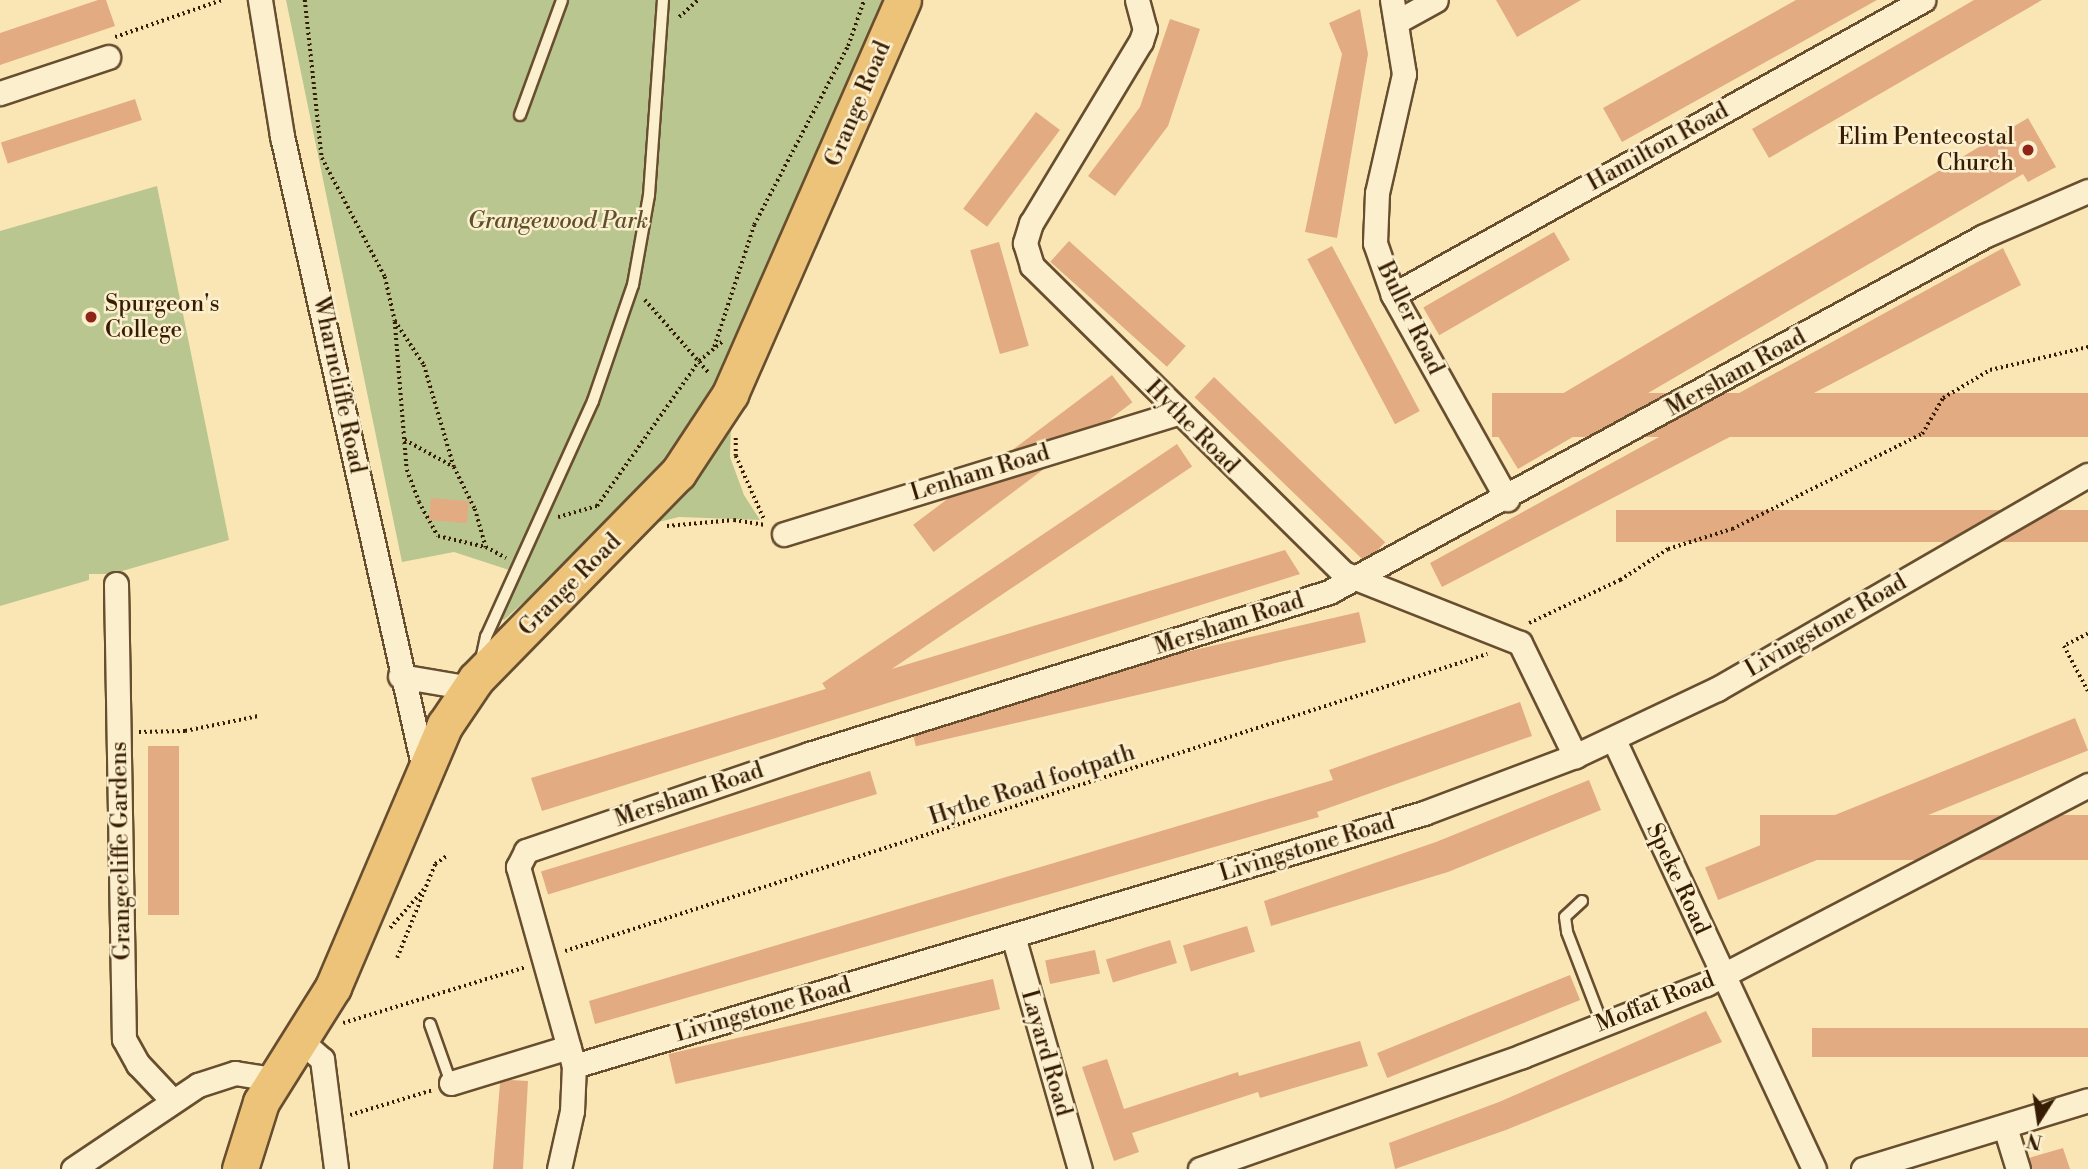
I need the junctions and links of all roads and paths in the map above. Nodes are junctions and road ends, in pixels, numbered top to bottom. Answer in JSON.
{"nodes":[{"id":1,"x":222,"y":0,"type":"edge"},
{"id":2,"x":260,"y":0,"type":"edge"},
{"id":3,"x":306,"y":0,"type":"edge"},
{"id":4,"x":562,"y":0,"type":"edge"},
{"id":5,"x":663,"y":0,"type":"edge"},
{"id":6,"x":864,"y":0,"type":"edge"},
{"id":7,"x":903,"y":0,"type":"edge"},
{"id":8,"x":1138,"y":0,"type":"edge"},
{"id":9,"x":1436,"y":0,"type":"edge"},
{"id":10,"x":1923,"y":0,"type":"edge"},
{"id":11,"x":1395,"y":10,"type":"edge"},
{"id":12,"x":108,"y":57,"type":"joint"},
{"id":13,"x":0,"y":93,"type":"edge"},
{"id":14,"x":520,"y":115,"type":"dead end"},
{"id":15,"x":2088,"y":191,"type":"edge"},
{"id":16,"x":633,"y":285,"type":"junction"},
{"id":17,"x":1393,"y":295,"type":"junction"},
{"id":18,"x":395,"y":321,"type":"junction"},
{"id":19,"x":2088,"y":347,"type":"edge"},
{"id":20,"x":714,"y":349,"type":"dead end"},
{"id":21,"x":699,"y":361,"type":"junction"},
{"id":22,"x":730,"y":394,"type":"junction"},
{"id":23,"x":1177,"y":413,"type":"junction"},
{"id":24,"x":405,"y":440,"type":"junction"},
{"id":25,"x":454,"y":467,"type":"junction"},
{"id":26,"x":2088,"y":475,"type":"edge"},
{"id":27,"x":1507,"y":499,"type":"junction"},
{"id":28,"x":539,"y":523,"type":"junction"},
{"id":29,"x":621,"y":533,"type":"junction"},
{"id":30,"x":784,"y":534,"type":"dead end"},
{"id":31,"x":486,"y":547,"type":"junction"},
{"id":32,"x":520,"y":566,"type":"junction"},
{"id":33,"x":1354,"y":580,"type":"junction"},
{"id":34,"x":116,"y":584,"type":"dead end"},
{"id":35,"x":2088,"y":634,"type":"edge"},
{"id":36,"x":1515,"y":639,"type":"junction"},
{"id":37,"x":400,"y":676,"type":"junction"},
{"id":38,"x":473,"y":684,"type":"junction"},
{"id":39,"x":2088,"y":691,"type":"edge"},
{"id":40,"x":258,"y":716,"type":"dead end"},
{"id":41,"x":119,"y":732,"type":"junction"},
{"id":42,"x":1614,"y":740,"type":"junction"},
{"id":43,"x":1575,"y":756,"type":"junction"},
{"id":44,"x":424,"y":769,"type":"junction"},
{"id":45,"x":2088,"y":785,"type":"edge"},
{"id":46,"x":448,"y":855,"type":"dead end"},
{"id":47,"x":1582,"y":901,"type":"dead end"},
{"id":48,"x":1013,"y":936,"type":"junction"},
{"id":49,"x":556,"y":954,"type":"dead end"},
{"id":50,"x":397,"y":958,"type":"dead end"},
{"id":51,"x":534,"y":964,"type":"dead end"},
{"id":52,"x":1723,"y":975,"type":"junction"},
{"id":53,"x":349,"y":1023,"type":"dead end"},
{"id":54,"x":1602,"y":1023,"type":"junction"},
{"id":55,"x":430,"y":1024,"type":"dead end"},
{"id":56,"x":300,"y":1041,"type":"junction"},
{"id":57,"x":571,"y":1056,"type":"junction"},
{"id":58,"x":272,"y":1079,"type":"junction"},
{"id":59,"x":451,"y":1083,"type":"junction"},
{"id":60,"x":172,"y":1100,"type":"junction"},
{"id":61,"x":2088,"y":1100,"type":"edge"},
{"id":62,"x":358,"y":1112,"type":"dead end"},
{"id":63,"x":2005,"y":1127,"type":"junction"},
{"id":64,"x":73,"y":1169,"type":"edge"},
{"id":65,"x":240,"y":1169,"type":"edge"},
{"id":66,"x":336,"y":1169,"type":"edge"},
{"id":67,"x":559,"y":1169,"type":"edge"},
{"id":68,"x":1080,"y":1169,"type":"edge"},
{"id":69,"x":1203,"y":1169,"type":"edge"},
{"id":70,"x":1814,"y":1169,"type":"edge"},
{"id":71,"x":1863,"y":1169,"type":"edge"},
{"id":72,"x":2018,"y":1169,"type":"edge"}],
"edges":[{"from":1,"to":12,"type":"path"},
{"from":2,"to":37,"type":"street","name":"Wharncliffe Road"},
{"from":3,"to":18,"type":"path"},
{"from":4,"to":14,"type":"lane"},
{"from":5,"to":16,"type":"lane"},
{"from":6,"to":20,"type":"path"},
{"from":7,"to":22,"type":"main road","name":"Grange Road"},
{"from":8,"to":23,"type":"street","name":"Hythe Road"},
{"from":9,"to":11,"type":"street"},
{"from":10,"to":17,"type":"street","name":"Hamilton Road"},
{"from":11,"to":17,"type":"street","name":"Buller Road"},
{"from":12,"to":13,"type":"street"},
{"from":15,"to":27,"type":"street","name":"Mersham Road"},
{"from":16,"to":21,"type":"path"},
{"from":16,"to":28,"type":"lane"},
{"from":17,"to":27,"type":"street","name":"Buller Road"},
{"from":18,"to":24,"type":"path"},
{"from":18,"to":25,"type":"path"},
{"from":19,"to":36,"type":"path","name":"Hythe Road footpath"},
{"from":21,"to":22,"type":"path"},
{"from":21,"to":28,"type":"path"},
{"from":22,"to":29,"type":"main road","name":"Grange Road"},
{"from":22,"to":29,"type":"path"},
{"from":23,"to":30,"type":"street","name":"Lenham Road"},
{"from":23,"to":33,"type":"street","name":"Hythe Road"},
{"from":24,"to":25,"type":"path"},
{"from":24,"to":31,"type":"path"},
{"from":25,"to":31,"type":"path"},
{"from":26,"to":42,"type":"street","name":"Livingstone Road"},
{"from":27,"to":33,"type":"street","name":"Mersham Road"},
{"from":28,"to":32,"type":"lane"},
{"from":29,"to":38,"type":"main road","name":"Grange Road"},
{"from":31,"to":32,"type":"path"},
{"from":32,"to":38,"type":"lane"},
{"from":33,"to":36,"type":"street","name":"Hythe Road"},
{"from":33,"to":57,"type":"street","name":"Mersham Road"},
{"from":34,"to":41,"type":"street","name":"Grangecliffe Gardens"},
{"from":35,"to":39,"type":"path"},
{"from":36,"to":43,"type":"street"},
{"from":36,"to":49,"type":"path","name":"Hythe Road footpath"},
{"from":37,"to":38,"type":"street"},
{"from":37,"to":44,"type":"street","name":"Wharncliffe Road"},
{"from":38,"to":44,"type":"main road","name":"Grange Road"},
{"from":40,"to":41,"type":"path"},
{"from":41,"to":60,"type":"street","name":"Grangecliffe Gardens"},
{"from":42,"to":43,"type":"street","name":"Livingstone Road"},
{"from":42,"to":52,"type":"street","name":"Speke Road"},
{"from":43,"to":48,"type":"street","name":"Livingstone Road"},
{"from":44,"to":56,"type":"main road","name":"Grange Road"},
{"from":45,"to":52,"type":"street","name":"Moffat Road"},
{"from":46,"to":50,"type":"path"},
{"from":47,"to":54,"type":"lane"},
{"from":48,"to":57,"type":"street","name":"Livingstone Road"},
{"from":48,"to":68,"type":"street","name":"Layard Road"},
{"from":51,"to":53,"type":"path"},
{"from":52,"to":54,"type":"street","name":"Moffat Road"},
{"from":52,"to":70,"type":"street","name":"Speke Road"},
{"from":54,"to":69,"type":"street","name":"Moffat Road"},
{"from":55,"to":59,"type":"lane"},
{"from":56,"to":58,"type":"main road","name":"Grange Road"},
{"from":56,"to":66,"type":"street"},
{"from":57,"to":59,"type":"street","name":"Livingstone Road"},
{"from":57,"to":67,"type":"street"},
{"from":58,"to":60,"type":"street"},
{"from":58,"to":65,"type":"main road","name":"Grange Road"},
{"from":59,"to":62,"type":"path"},
{"from":60,"to":64,"type":"street"},
{"from":61,"to":63,"type":"street"},
{"from":63,"to":71,"type":"street"},
{"from":63,"to":72,"type":"street"}]}
